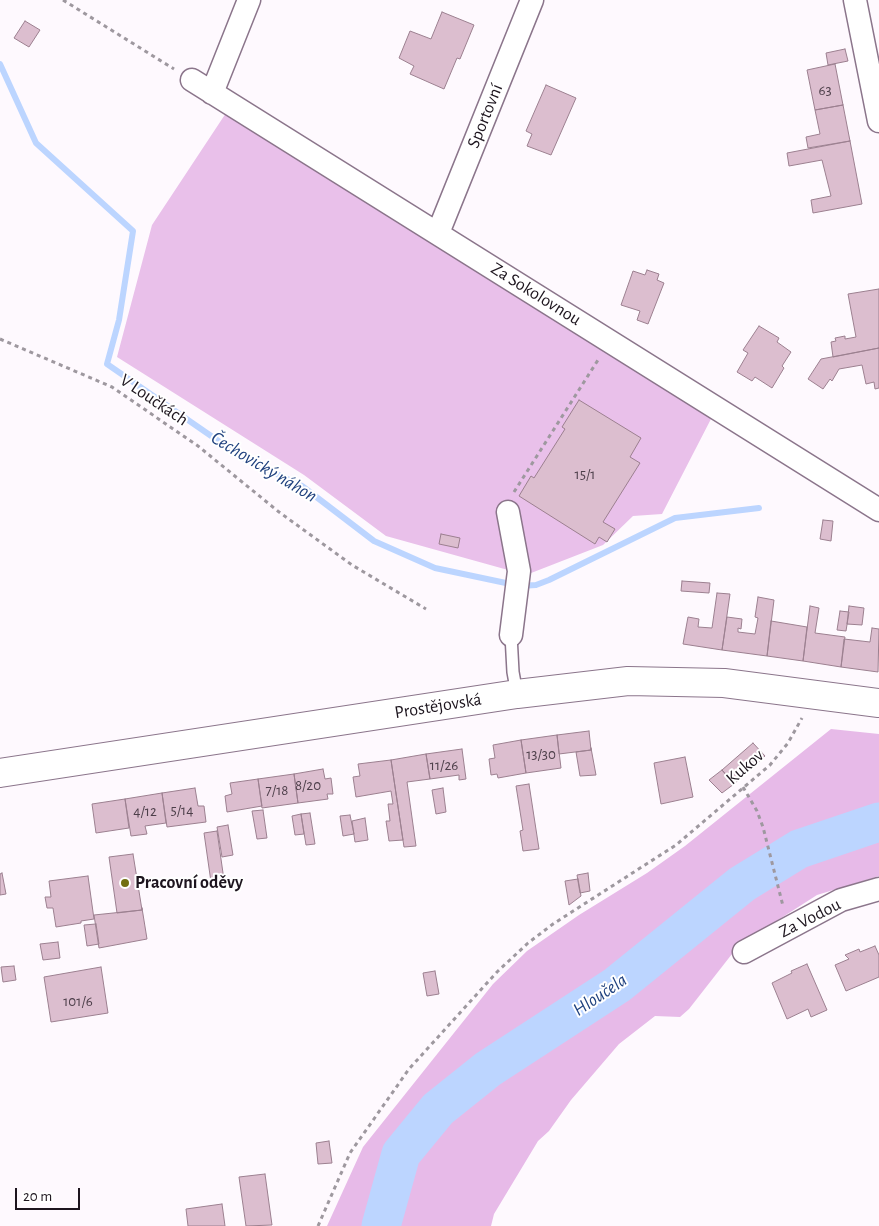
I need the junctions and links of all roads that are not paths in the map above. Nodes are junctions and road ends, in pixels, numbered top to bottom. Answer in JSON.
{"nodes":[{"id":1,"x":249,"y":0,"type":"edge"},
{"id":2,"x":532,"y":0,"type":"edge"},
{"id":3,"x":855,"y":0,"type":"edge"},
{"id":4,"x":192,"y":80,"type":"road end"},
{"id":5,"x":212,"y":92,"type":"junction"},
{"id":6,"x":879,"y":121,"type":"edge"},
{"id":7,"x":438,"y":233,"type":"junction"},
{"id":8,"x":879,"y":510,"type":"edge"},
{"id":9,"x":508,"y":512,"type":"road end"},
{"id":10,"x":511,"y":634,"type":"joint"},
{"id":11,"x":517,"y":694,"type":"junction"},
{"id":12,"x":879,"y":703,"type":"edge"},
{"id":13,"x":0,"y":772,"type":"edge"},
{"id":14,"x":879,"y":889,"type":"edge"},
{"id":15,"x":744,"y":952,"type":"dead end"}],
"edges":[{"from":1,"to":5,"type":"street"},
{"from":2,"to":7,"type":"street","name":"Sportovní"},
{"from":3,"to":6,"type":"street"},
{"from":4,"to":5,"type":"street","name":"Za Sokolovnou"},
{"from":5,"to":7,"type":"street","name":"Za Sokolovnou"},
{"from":7,"to":8,"type":"street","name":"Za Sokolovnou"},
{"from":9,"to":10,"type":"street"},
{"from":10,"to":11,"type":"lane"},
{"from":11,"to":12,"type":"main road","name":"Prostějovská"},
{"from":11,"to":13,"type":"main road","name":"Prostějovská"},
{"from":14,"to":15,"type":"street","name":"Za Vodou"}]}
